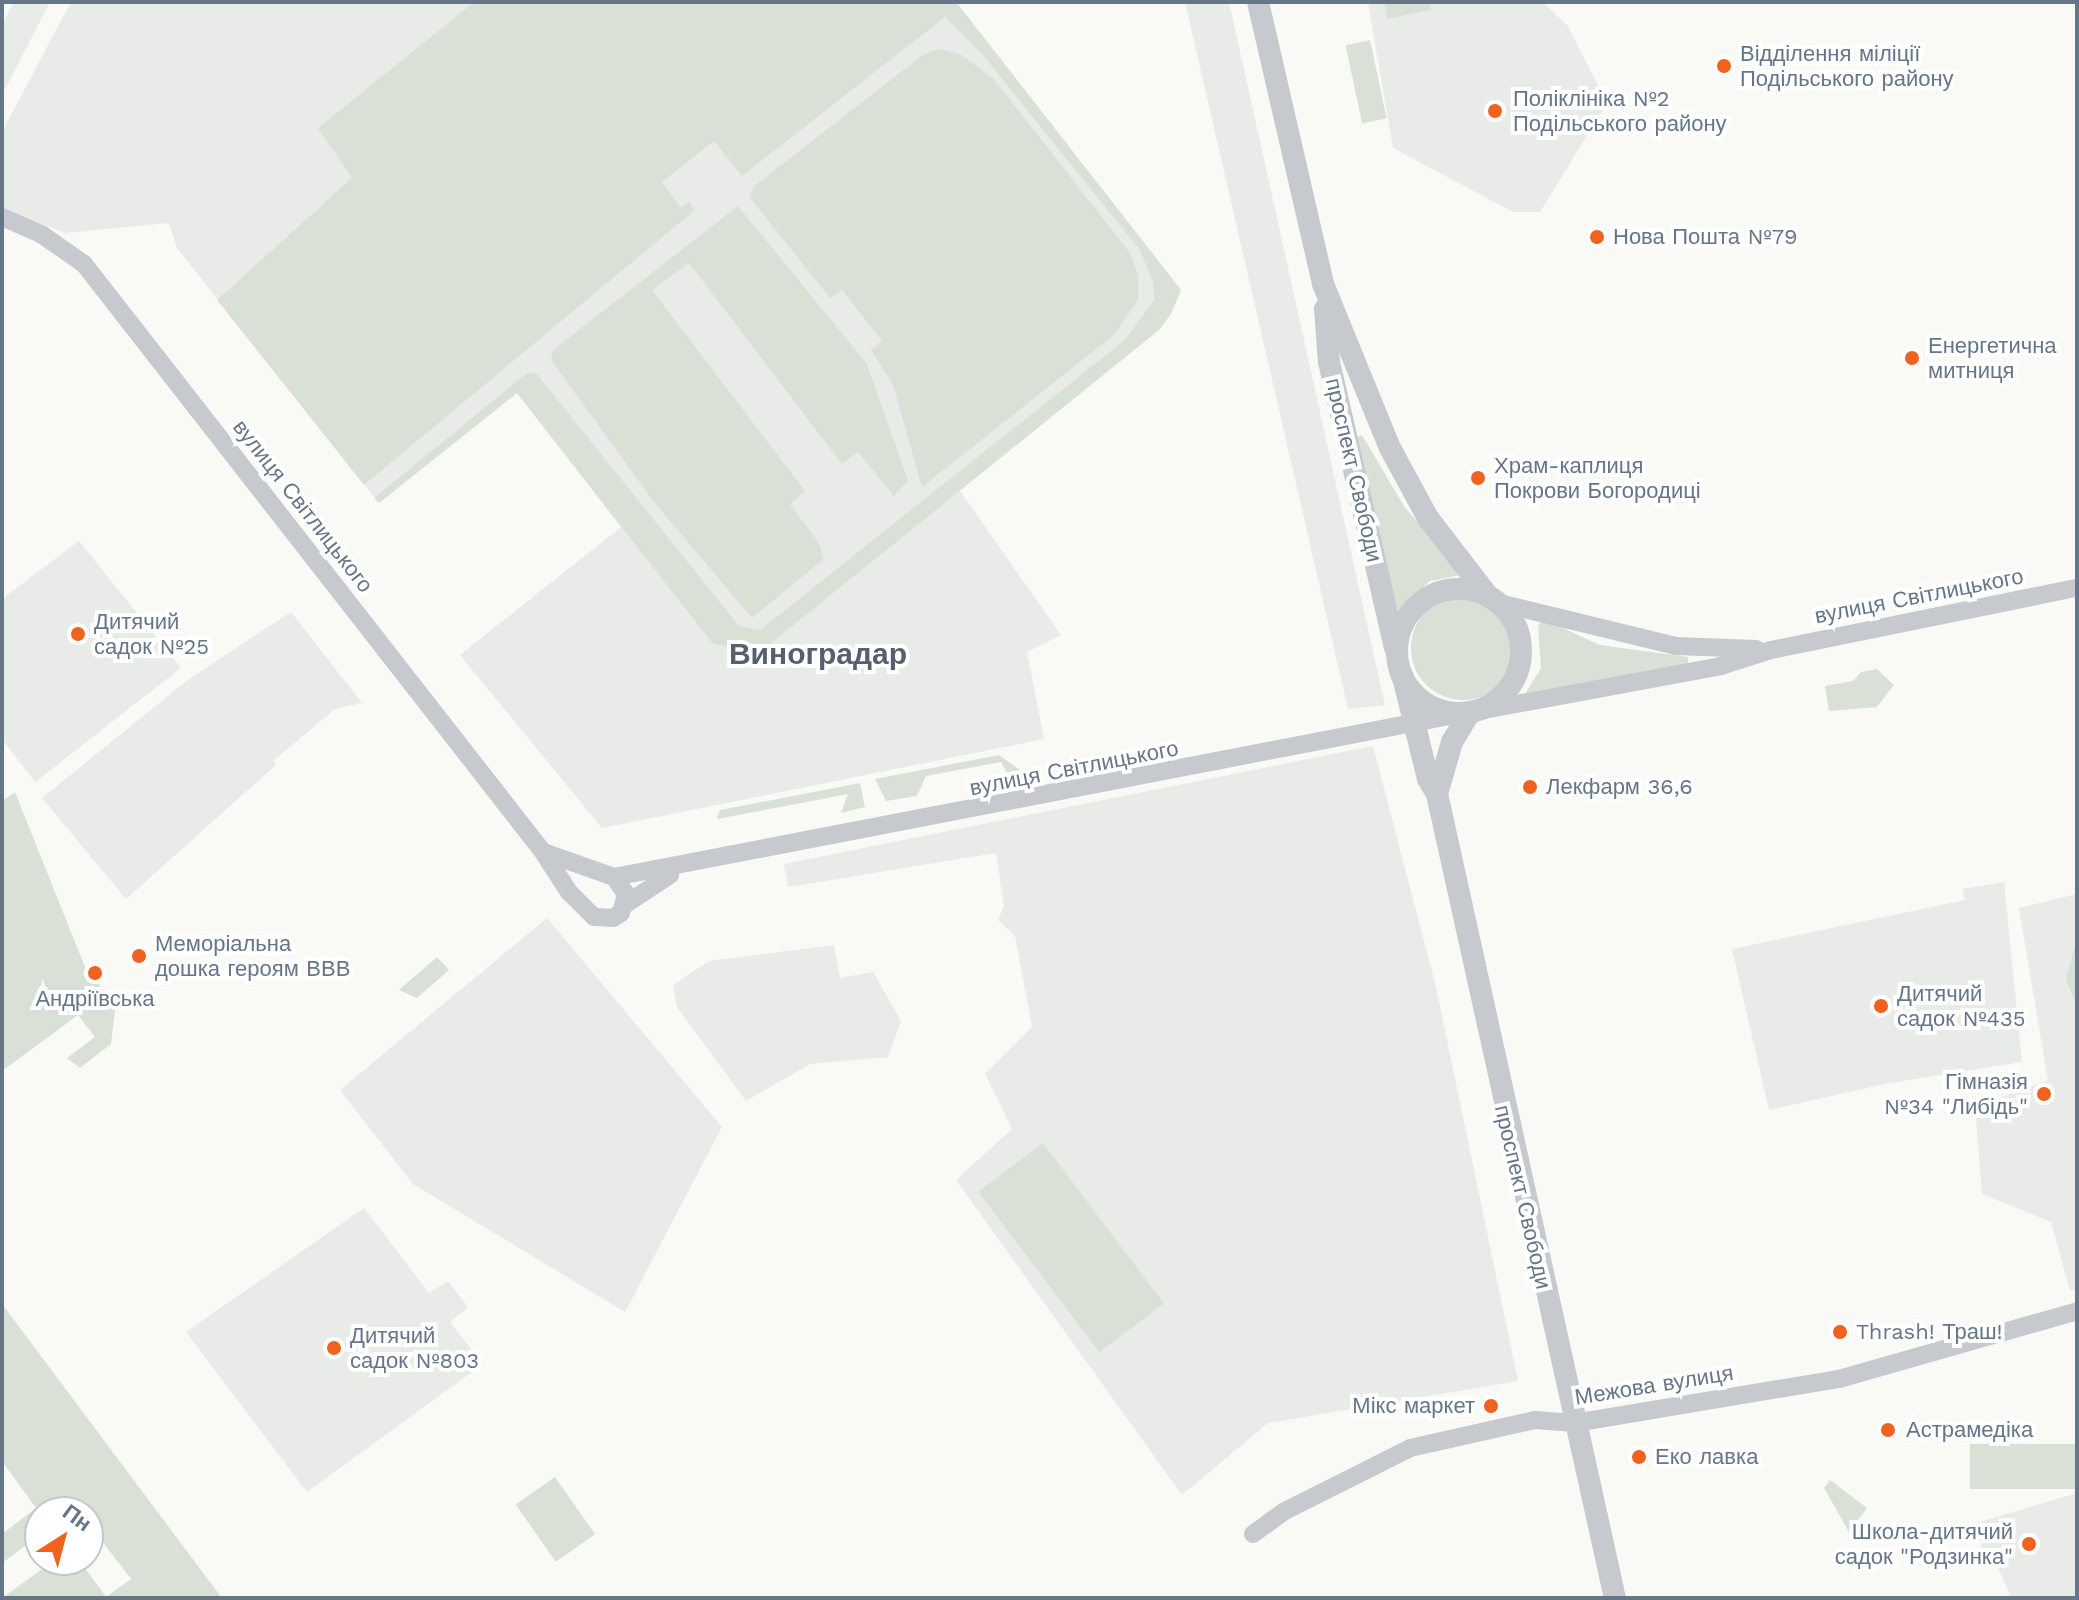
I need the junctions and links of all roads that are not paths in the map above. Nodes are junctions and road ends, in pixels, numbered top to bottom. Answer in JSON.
{"nodes":[{"id":1,"x":1258,"y":2,"type":"edge"},
{"id":2,"x":2,"y":217,"type":"edge"},
{"id":3,"x":1323,"y":284,"type":"junction"},
{"id":4,"x":2077,"y":588,"type":"edge"},
{"id":5,"x":1494,"y":599,"type":"junction"},
{"id":6,"x":1771,"y":650,"type":"junction"},
{"id":7,"x":1397,"y":653,"type":"junction"},
{"id":8,"x":1403,"y":677,"type":"junction"},
{"id":9,"x":1477,"y":711,"type":"junction"},
{"id":10,"x":1414,"y":727,"type":"junction"},
{"id":11,"x":1437,"y":794,"type":"junction"},
{"id":12,"x":543,"y":852,"type":"junction"},
{"id":13,"x":687,"y":867,"type":"junction"},
{"id":14,"x":609,"y":876,"type":"junction"},
{"id":15,"x":626,"y":904,"type":"junction"},
{"id":16,"x":586,"y":911,"type":"junction"},
{"id":17,"x":2077,"y":1311,"type":"edge"},
{"id":18,"x":1575,"y":1423,"type":"junction"},
{"id":19,"x":1253,"y":1534,"type":"dead end"},
{"id":20,"x":1615,"y":1598,"type":"edge"}],
"edges":[{"from":1,"to":3,"type":"street","name":"проспект Свободи"},
{"from":2,"to":12,"type":"street","name":"вулиця Світлицького"},
{"from":3,"to":5,"type":"street","name":"проспект Свободи"},
{"from":3,"to":7,"type":"street","name":"проспект Свободи"},
{"from":4,"to":6,"type":"street","name":"вулиця Світлицького"},
{"from":5,"to":6,"type":"street","name":"вулиця Світлицького"},
{"from":5,"to":7,"type":"street"},
{"from":5,"to":9,"type":"street"},
{"from":6,"to":9,"type":"street","name":"вулиця Світлицького"},
{"from":7,"to":8,"type":"street"},
{"from":8,"to":9,"type":"street"},
{"from":8,"to":10,"type":"street","name":"проспект Свободи"},
{"from":9,"to":10,"type":"street","name":"вулиця Світлицького"},
{"from":9,"to":11,"type":"street","name":"проспект Свободи"},
{"from":10,"to":11,"type":"street","name":"проспект Свободи"},
{"from":10,"to":13,"type":"street","name":"вулиця Світлицького"},
{"from":11,"to":18,"type":"street","name":"проспект Свободи"},
{"from":12,"to":14,"type":"street","name":"вулиця Світлицького"},
{"from":12,"to":16,"type":"street","name":"вулиця Світлицького"},
{"from":13,"to":14,"type":"street","name":"вулиця Світлицького"},
{"from":13,"to":15,"type":"street","name":"вулиця Світлицького"},
{"from":14,"to":15,"type":"street"},
{"from":14,"to":16,"type":"street"},
{"from":15,"to":16,"type":"street"},
{"from":17,"to":18,"type":"street","name":"Межова вулиця"},
{"from":18,"to":19,"type":"street","name":"Межова вулиця"},
{"from":18,"to":20,"type":"street","name":"проспект Свободи"}]}
